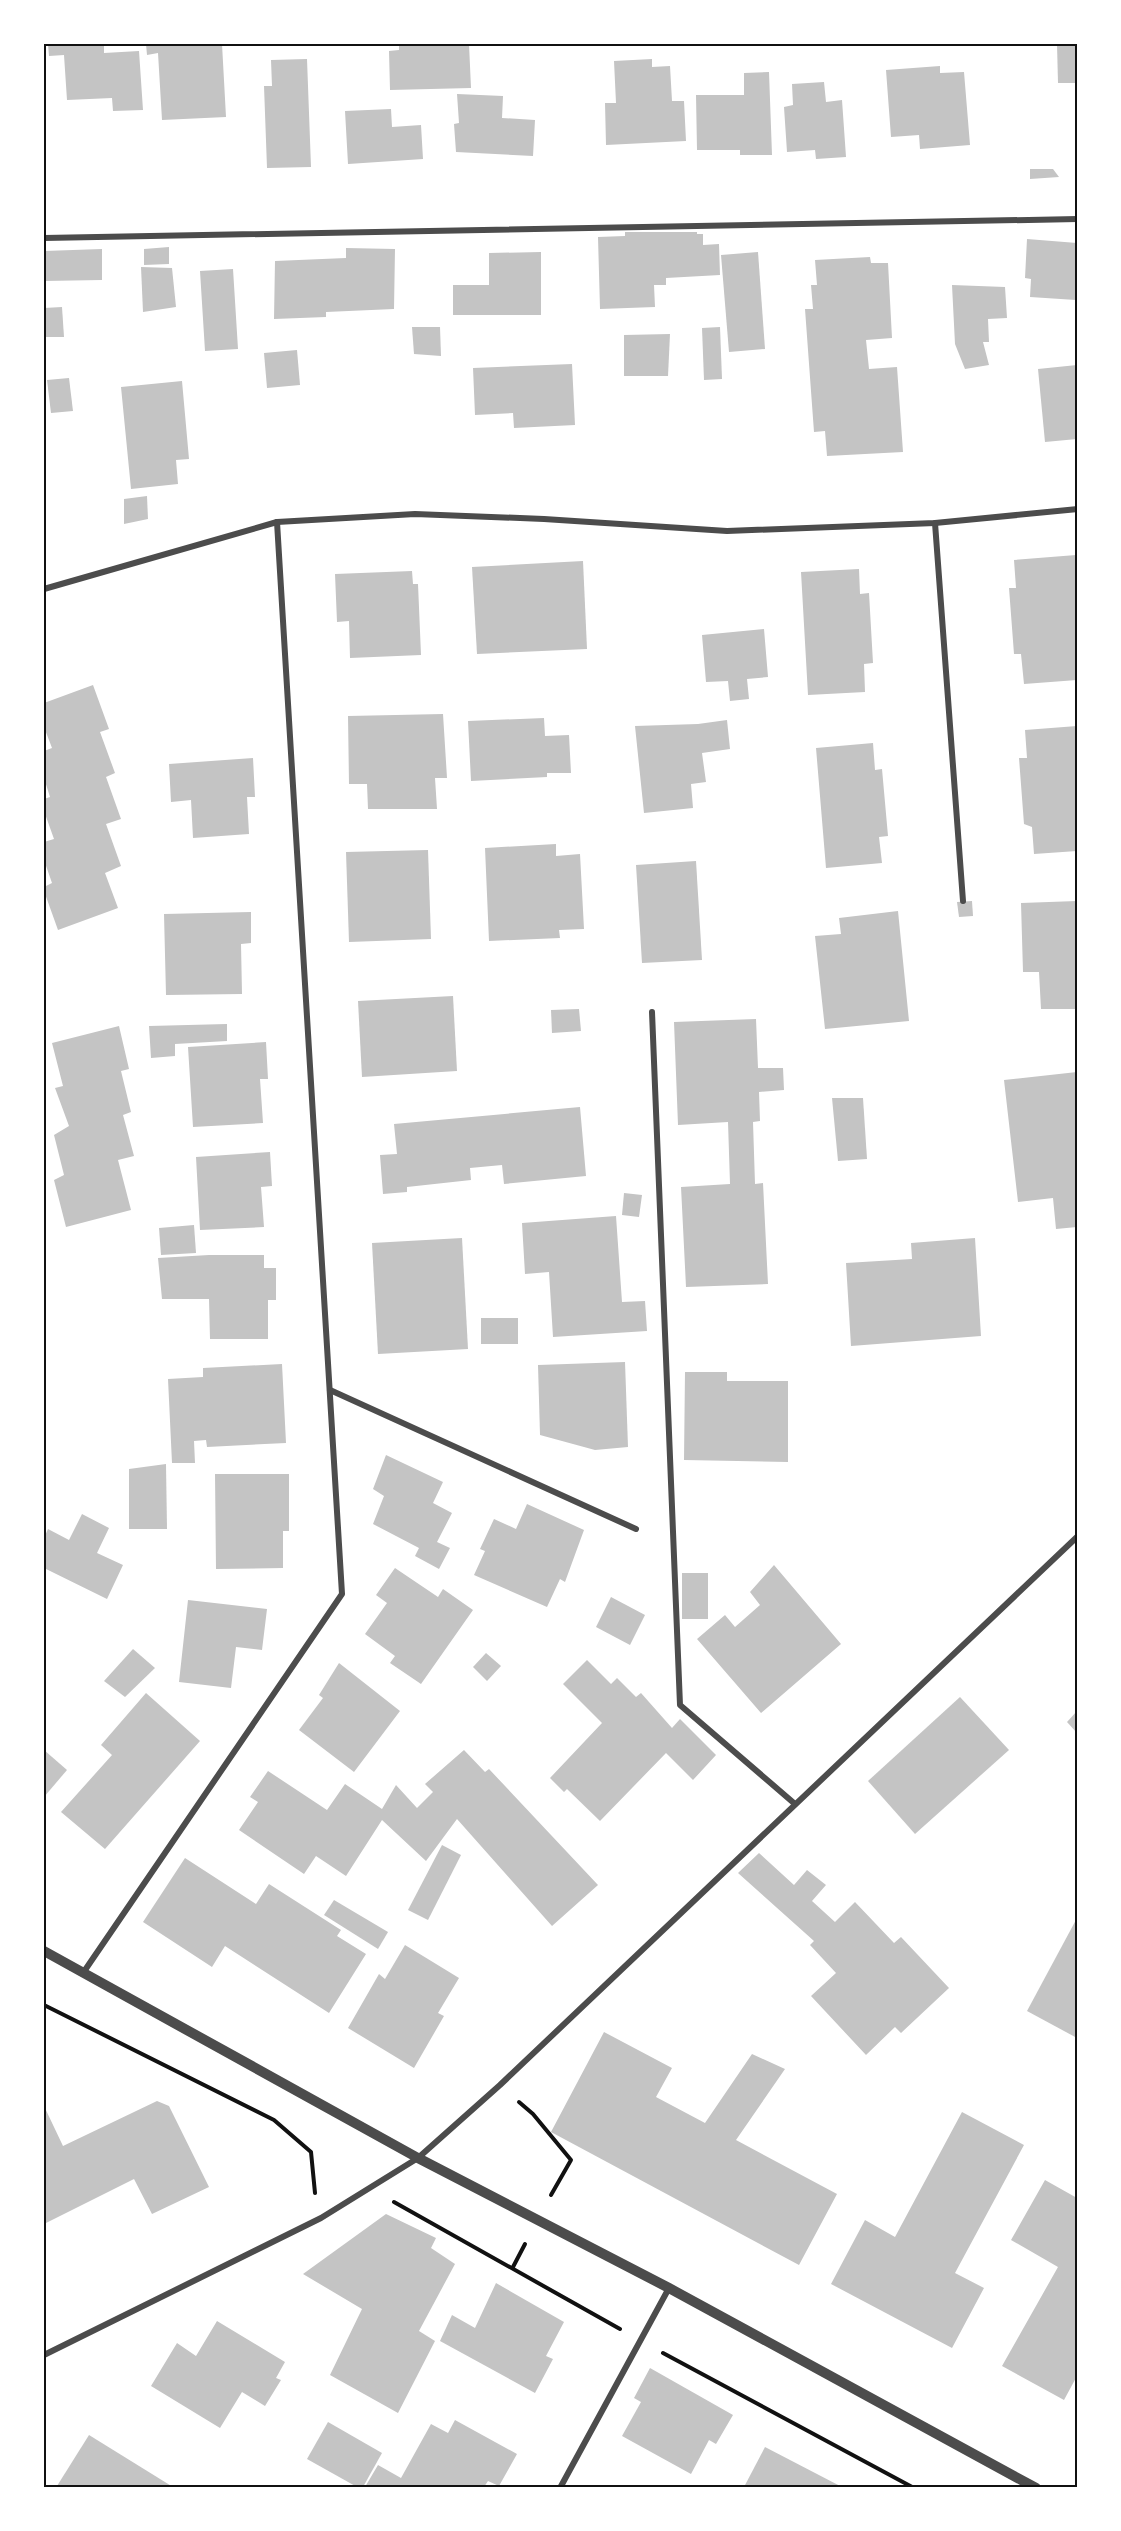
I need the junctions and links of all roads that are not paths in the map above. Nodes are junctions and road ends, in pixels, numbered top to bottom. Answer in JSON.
{"nodes":[{"id":1,"x":1077,"y":219,"type":"edge"},
{"id":2,"x":44,"y":238,"type":"edge"},
{"id":3,"x":1077,"y":509,"type":"edge"},
{"id":4,"x":277,"y":522,"type":"junction"},
{"id":5,"x":935,"y":523,"type":"junction"},
{"id":6,"x":44,"y":589,"type":"edge"},
{"id":7,"x":963,"y":900,"type":"dead end"},
{"id":8,"x":652,"y":1012,"type":"dead end"},
{"id":9,"x":330,"y":1390,"type":"junction"},
{"id":10,"x":636,"y":1529,"type":"dead end"},
{"id":11,"x":1077,"y":1536,"type":"edge"},
{"id":12,"x":795,"y":1804,"type":"junction"},
{"id":13,"x":44,"y":1952,"type":"edge"},
{"id":14,"x":83,"y":1974,"type":"junction"},
{"id":15,"x":418,"y":2158,"type":"junction"},
{"id":16,"x":669,"y":2288,"type":"junction"},
{"id":17,"x":44,"y":2355,"type":"edge"},
{"id":18,"x":560,"y":2487,"type":"edge"},
{"id":19,"x":1036,"y":2487,"type":"edge"}],
"edges":[{"from":1,"to":2,"type":"street"},
{"from":3,"to":5,"type":"street"},
{"from":4,"to":5,"type":"street"},
{"from":4,"to":6,"type":"street"},
{"from":4,"to":9,"type":"street"},
{"from":5,"to":7,"type":"street"},
{"from":8,"to":12,"type":"street"},
{"from":9,"to":10,"type":"street"},
{"from":9,"to":14,"type":"street"},
{"from":11,"to":12,"type":"street"},
{"from":12,"to":15,"type":"street"},
{"from":13,"to":14,"type":"street"},
{"from":14,"to":15,"type":"street"},
{"from":15,"to":16,"type":"street"},
{"from":15,"to":17,"type":"street"},
{"from":16,"to":18,"type":"street"},
{"from":16,"to":19,"type":"street"}]}
